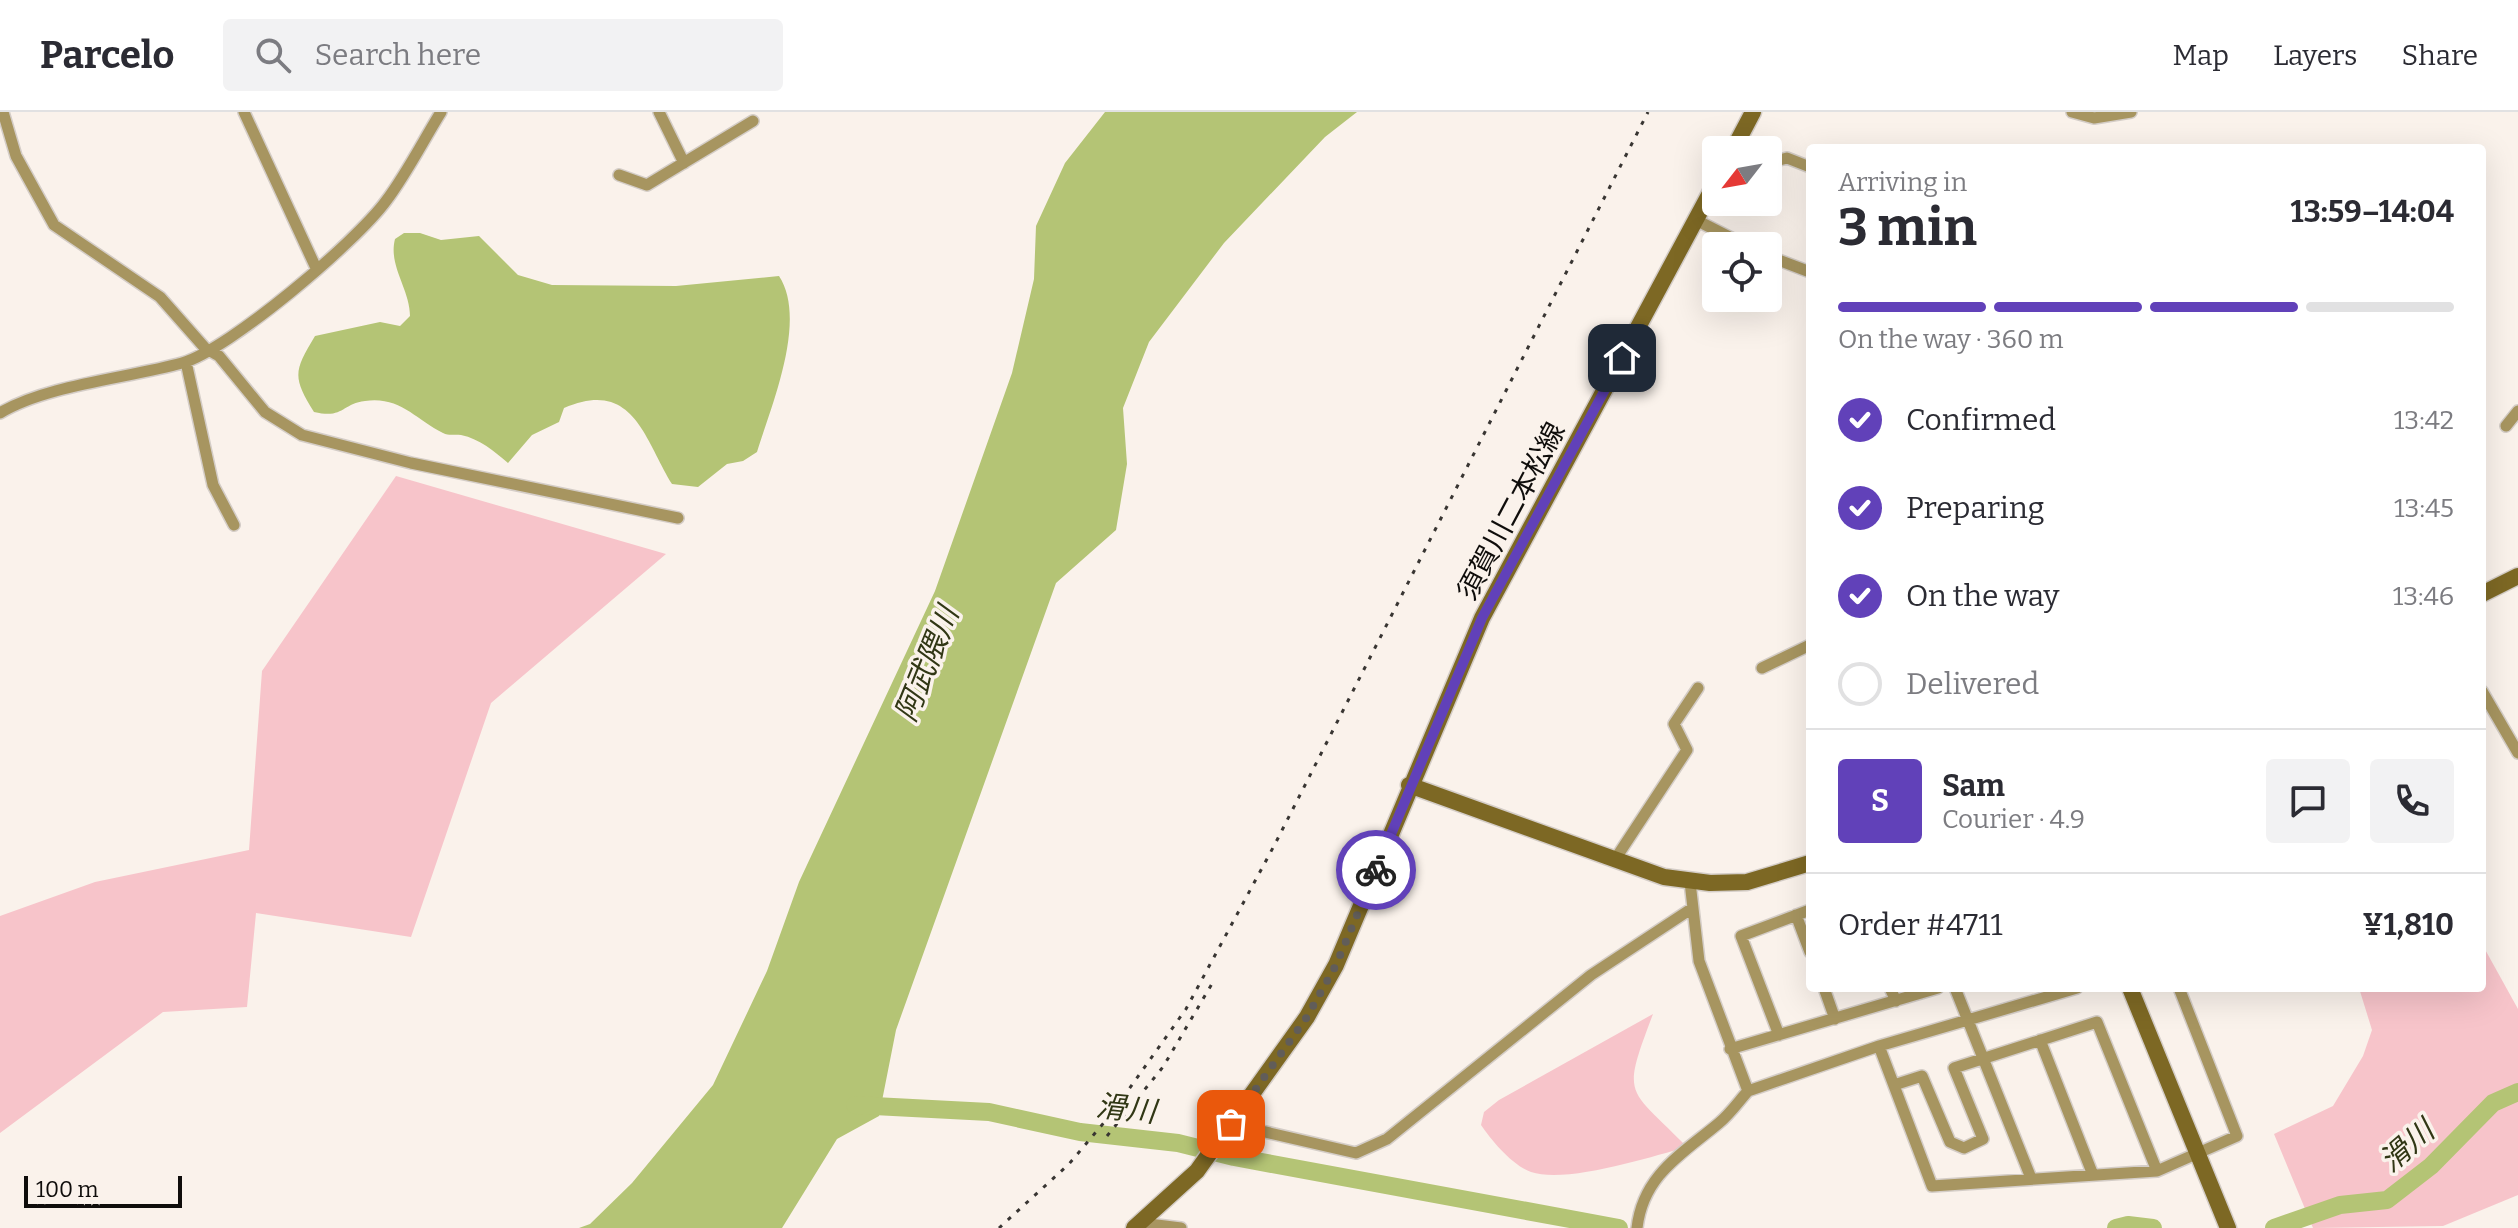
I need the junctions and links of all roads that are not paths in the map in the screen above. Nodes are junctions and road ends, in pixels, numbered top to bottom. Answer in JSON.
{"nodes":[{"id":1,"x":3,"y":112,"type":"edge"},
{"id":2,"x":244,"y":112,"type":"edge"},
{"id":3,"x":441,"y":112,"type":"edge"},
{"id":4,"x":659,"y":112,"type":"edge"},
{"id":5,"x":1753,"y":112,"type":"edge"},
{"id":6,"x":2072,"y":112,"type":"edge"},
{"id":7,"x":2131,"y":112,"type":"edge"},
{"id":8,"x":753,"y":121,"type":"dead end"},
{"id":9,"x":1740,"y":136,"type":"edge"},
{"id":10,"x":1782,"y":159,"type":"edge"},
{"id":11,"x":684,"y":163,"type":"junction"},
{"id":12,"x":1806,"y":165,"type":"edge"},
{"id":13,"x":619,"y":175,"type":"dead end"},
{"id":14,"x":1702,"y":209,"type":"edge"},
{"id":15,"x":1696,"y":220,"type":"junction"},
{"id":16,"x":1720,"y":232,"type":"edge"},
{"id":17,"x":1782,"y":261,"type":"edge"},
{"id":18,"x":316,"y":268,"type":"junction"},
{"id":19,"x":1806,"y":270,"type":"edge"},
{"id":20,"x":212,"y":351,"type":"junction"},
{"id":21,"x":186,"y":362,"type":"junction"},
{"id":22,"x":2518,"y":411,"type":"edge"},
{"id":23,"x":0,"y":413,"type":"edge"},
{"id":24,"x":2506,"y":426,"type":"dead end"},
{"id":25,"x":678,"y":518,"type":"dead end"},
{"id":26,"x":234,"y":525,"type":"dead end"},
{"id":27,"x":2518,"y":576,"type":"edge"},
{"id":28,"x":2486,"y":592,"type":"edge"},
{"id":29,"x":1806,"y":647,"type":"edge"},
{"id":30,"x":1762,"y":668,"type":"dead end"},
{"id":31,"x":1698,"y":688,"type":"dead end"},
{"id":32,"x":2486,"y":698,"type":"edge"},
{"id":33,"x":2518,"y":753,"type":"edge"},
{"id":34,"x":1409,"y":785,"type":"junction"},
{"id":35,"x":1614,"y":861,"type":"junction"},
{"id":36,"x":1806,"y":864,"type":"edge"},
{"id":37,"x":1690,"y":882,"type":"junction"},
{"id":38,"x":1691,"y":909,"type":"junction"},
{"id":39,"x":1806,"y":911,"type":"edge"},
{"id":40,"x":1796,"y":915,"type":"junction"},
{"id":41,"x":1806,"y":941,"type":"edge"},
{"id":42,"x":1825,"y":992,"type":"edge"},
{"id":43,"x":1892,"y":992,"type":"edge"},
{"id":44,"x":1925,"y":992,"type":"edge"},
{"id":45,"x":1957,"y":992,"type":"edge"},
{"id":46,"x":2063,"y":992,"type":"edge"},
{"id":47,"x":2132,"y":992,"type":"edge"},
{"id":48,"x":2181,"y":992,"type":"edge"},
{"id":49,"x":1896,"y":1001,"type":"junction"},
{"id":50,"x":1835,"y":1019,"type":"junction"},
{"id":51,"x":1968,"y":1020,"type":"junction"},
{"id":52,"x":1779,"y":1035,"type":"junction"},
{"id":53,"x":2040,"y":1040,"type":"junction"},
{"id":54,"x":1879,"y":1046,"type":"junction"},
{"id":55,"x":1730,"y":1049,"type":"junction"},
{"id":56,"x":1983,"y":1057,"type":"junction"},
{"id":57,"x":1894,"y":1085,"type":"junction"},
{"id":58,"x":1748,"y":1091,"type":"junction"},
{"id":59,"x":1229,"y":1127,"type":"junction"},
{"id":60,"x":2197,"y":1152,"type":"junction"},
{"id":61,"x":2157,"y":1171,"type":"junction"},
{"id":62,"x":2093,"y":1175,"type":"junction"},
{"id":63,"x":2031,"y":1178,"type":"junction"},
{"id":64,"x":1137,"y":1226,"type":"edge"},
{"id":65,"x":1181,"y":1228,"type":"edge"},
{"id":66,"x":1637,"y":1228,"type":"edge"},
{"id":67,"x":2228,"y":1228,"type":"edge"}],
"edges":[{"from":1,"to":20,"type":"street"},
{"from":2,"to":18,"type":"street"},
{"from":3,"to":18,"type":"street"},
{"from":4,"to":11,"type":"street"},
{"from":5,"to":9,"type":"main road"},
{"from":6,"to":7,"type":"street"},
{"from":8,"to":11,"type":"street"},
{"from":10,"to":12,"type":"street"},
{"from":11,"to":13,"type":"street"},
{"from":14,"to":15,"type":"main road","name":"須賀川二本松線"},
{"from":15,"to":16,"type":"street"},
{"from":15,"to":34,"type":"main road","name":"須賀川二本松線"},
{"from":17,"to":19,"type":"street"},
{"from":18,"to":20,"type":"street"},
{"from":20,"to":21,"type":"street"},
{"from":20,"to":25,"type":"street"},
{"from":21,"to":23,"type":"street"},
{"from":21,"to":26,"type":"street"},
{"from":22,"to":24,"type":"street"},
{"from":27,"to":28,"type":"main road"},
{"from":29,"to":30,"type":"street"},
{"from":31,"to":35,"type":"street"},
{"from":32,"to":33,"type":"street"},
{"from":34,"to":35,"type":"main road"},
{"from":34,"to":59,"type":"main road","name":"須賀川二本松線"},
{"from":35,"to":37,"type":"main road"},
{"from":36,"to":37,"type":"main road"},
{"from":37,"to":38,"type":"street"},
{"from":38,"to":55,"type":"street"},
{"from":38,"to":59,"type":"street"},
{"from":39,"to":40,"type":"street"},
{"from":40,"to":41,"type":"street"},
{"from":40,"to":52,"type":"street"},
{"from":42,"to":50,"type":"street"},
{"from":43,"to":49,"type":"street"},
{"from":44,"to":49,"type":"street"},
{"from":45,"to":51,"type":"street"},
{"from":46,"to":51,"type":"street"},
{"from":47,"to":60,"type":"main road"},
{"from":48,"to":60,"type":"street"},
{"from":49,"to":50,"type":"street"},
{"from":50,"to":52,"type":"street"},
{"from":51,"to":54,"type":"street"},
{"from":51,"to":56,"type":"street"},
{"from":52,"to":55,"type":"street"},
{"from":53,"to":56,"type":"street"},
{"from":53,"to":61,"type":"street"},
{"from":53,"to":62,"type":"street"},
{"from":54,"to":57,"type":"street"},
{"from":54,"to":58,"type":"street"},
{"from":55,"to":58,"type":"street"},
{"from":56,"to":57,"type":"street"},
{"from":56,"to":63,"type":"street"},
{"from":57,"to":63,"type":"street"},
{"from":58,"to":66,"type":"street"},
{"from":59,"to":64,"type":"main road","name":"須賀川二本松線"},
{"from":60,"to":61,"type":"street"},
{"from":60,"to":67,"type":"main road"},
{"from":61,"to":62,"type":"street"},
{"from":62,"to":63,"type":"street"},
{"from":64,"to":65,"type":"street"}]}
